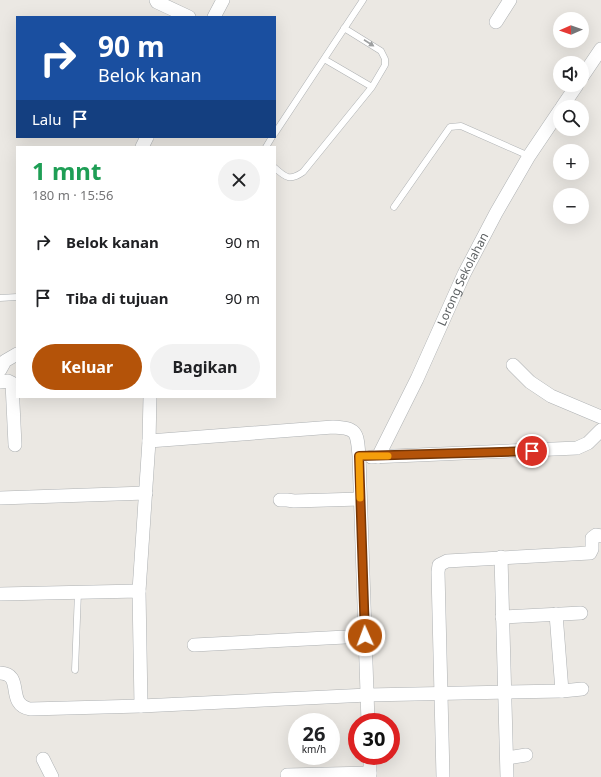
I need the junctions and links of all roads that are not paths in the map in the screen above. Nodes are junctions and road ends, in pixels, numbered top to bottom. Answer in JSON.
{"nodes":[{"id":1,"x":156,"y":0,"type":"edge"},
{"id":2,"x":223,"y":0,"type":"edge"},
{"id":3,"x":363,"y":0,"type":"edge"},
{"id":4,"x":510,"y":0,"type":"edge"},
{"id":5,"x":187,"y":16,"type":"edge"},
{"id":6,"x":215,"y":16,"type":"edge"},
{"id":7,"x":496,"y":22,"type":"dead end"},
{"id":8,"x":344,"y":28,"type":"junction"},
{"id":9,"x":601,"y":49,"type":"edge"},
{"id":10,"x":324,"y":59,"type":"junction"},
{"id":11,"x":589,"y":67,"type":"edge"},
{"id":12,"x":372,"y":87,"type":"junction"},
{"id":13,"x":553,"y":120,"type":"edge"},
{"id":14,"x":276,"y":131,"type":"edge"},
{"id":15,"x":529,"y":156,"type":"junction"},
{"id":16,"x":276,"y":169,"type":"edge"},
{"id":17,"x":394,"y":207,"type":"dead end"},
{"id":18,"x":16,"y":297,"type":"edge"},
{"id":19,"x":0,"y":298,"type":"edge"},
{"id":20,"x":16,"y":355,"type":"edge"},
{"id":21,"x":513,"y":365,"type":"dead end"},
{"id":22,"x":0,"y":370,"type":"edge"},
{"id":23,"x":0,"y":382,"type":"edge"},
{"id":24,"x":150,"y":398,"type":"edge"},
{"id":25,"x":601,"y":417,"type":"edge"},
{"id":26,"x":601,"y":430,"type":"edge"},
{"id":27,"x":150,"y":441,"type":"junction"},
{"id":28,"x":14,"y":445,"type":"dead end"},
{"id":29,"x":359,"y":456,"type":"junction"},
{"id":30,"x":378,"y":456,"type":"junction"},
{"id":31,"x":146,"y":493,"type":"junction"},
{"id":32,"x":0,"y":498,"type":"edge"},
{"id":33,"x":360,"y":499,"type":"junction"},
{"id":34,"x":280,"y":500,"type":"dead end"},
{"id":35,"x":601,"y":536,"type":"edge"},
{"id":36,"x":501,"y":557,"type":"junction"},
{"id":37,"x":139,"y":591,"type":"junction"},
{"id":38,"x":78,"y":592,"type":"junction"},
{"id":39,"x":0,"y":594,"type":"edge"},
{"id":40,"x":581,"y":613,"type":"dead end"},
{"id":41,"x":556,"y":614,"type":"junction"},
{"id":42,"x":502,"y":617,"type":"junction"},
{"id":43,"x":365,"y":636,"type":"junction"},
{"id":44,"x":194,"y":645,"type":"dead end"},
{"id":45,"x":75,"y":670,"type":"dead end"},
{"id":46,"x":0,"y":673,"type":"edge"},
{"id":47,"x":582,"y":689,"type":"dead end"},
{"id":48,"x":562,"y":691,"type":"junction"},
{"id":49,"x":504,"y":692,"type":"junction"},
{"id":50,"x":441,"y":694,"type":"junction"},
{"id":51,"x":368,"y":696,"type":"junction"},
{"id":52,"x":141,"y":706,"type":"junction"},
{"id":53,"x":368,"y":713,"type":"edge"},
{"id":54,"x":526,"y":755,"type":"dead end"},
{"id":55,"x":507,"y":758,"type":"junction"},
{"id":56,"x":42,"y":759,"type":"dead end"},
{"id":57,"x":287,"y":775,"type":"dead end"},
{"id":58,"x":370,"y":775,"type":"edge"},
{"id":59,"x":52,"y":777,"type":"edge"},
{"id":60,"x":443,"y":777,"type":"edge"},
{"id":61,"x":507,"y":777,"type":"edge"}],
"edges":[{"from":1,"to":5,"type":"street"},
{"from":2,"to":6,"type":"street"},
{"from":3,"to":8,"type":"lane"},
{"from":4,"to":7,"type":"street"},
{"from":8,"to":10,"type":"lane"},
{"from":8,"to":12,"type":"lane","one_way":true},
{"from":9,"to":11,"type":"street"},
{"from":10,"to":12,"type":"lane"},
{"from":10,"to":14,"type":"lane"},
{"from":12,"to":16,"type":"lane"},
{"from":13,"to":15,"type":"street","name":"Lorong Sekolahan"},
{"from":15,"to":17,"type":"lane"},
{"from":15,"to":30,"type":"street","name":"Lorong Sekolahan"},
{"from":18,"to":19,"type":"lane"},
{"from":20,"to":22,"type":"street"},
{"from":21,"to":25,"type":"street"},
{"from":23,"to":28,"type":"street"},
{"from":24,"to":27,"type":"street"},
{"from":26,"to":30,"type":"street"},
{"from":27,"to":29,"type":"street"},
{"from":27,"to":31,"type":"street"},
{"from":29,"to":30,"type":"street"},
{"from":29,"to":33,"type":"street"},
{"from":31,"to":32,"type":"street"},
{"from":31,"to":37,"type":"street"},
{"from":33,"to":34,"type":"street"},
{"from":33,"to":43,"type":"street"},
{"from":35,"to":36,"type":"street"},
{"from":36,"to":42,"type":"street"},
{"from":36,"to":50,"type":"street"},
{"from":37,"to":38,"type":"street"},
{"from":37,"to":52,"type":"street"},
{"from":38,"to":39,"type":"street"},
{"from":38,"to":45,"type":"lane"},
{"from":40,"to":41,"type":"street"},
{"from":41,"to":42,"type":"street"},
{"from":41,"to":48,"type":"street"},
{"from":42,"to":49,"type":"street"},
{"from":43,"to":44,"type":"street"},
{"from":43,"to":51,"type":"street"},
{"from":46,"to":52,"type":"street"},
{"from":47,"to":48,"type":"street"},
{"from":48,"to":49,"type":"street"},
{"from":49,"to":50,"type":"street"},
{"from":49,"to":55,"type":"street"},
{"from":50,"to":51,"type":"street"},
{"from":50,"to":60,"type":"street"},
{"from":51,"to":52,"type":"street"},
{"from":51,"to":53,"type":"street"},
{"from":54,"to":55,"type":"street"},
{"from":55,"to":61,"type":"street"},
{"from":56,"to":59,"type":"street"},
{"from":57,"to":58,"type":"street"}]}
